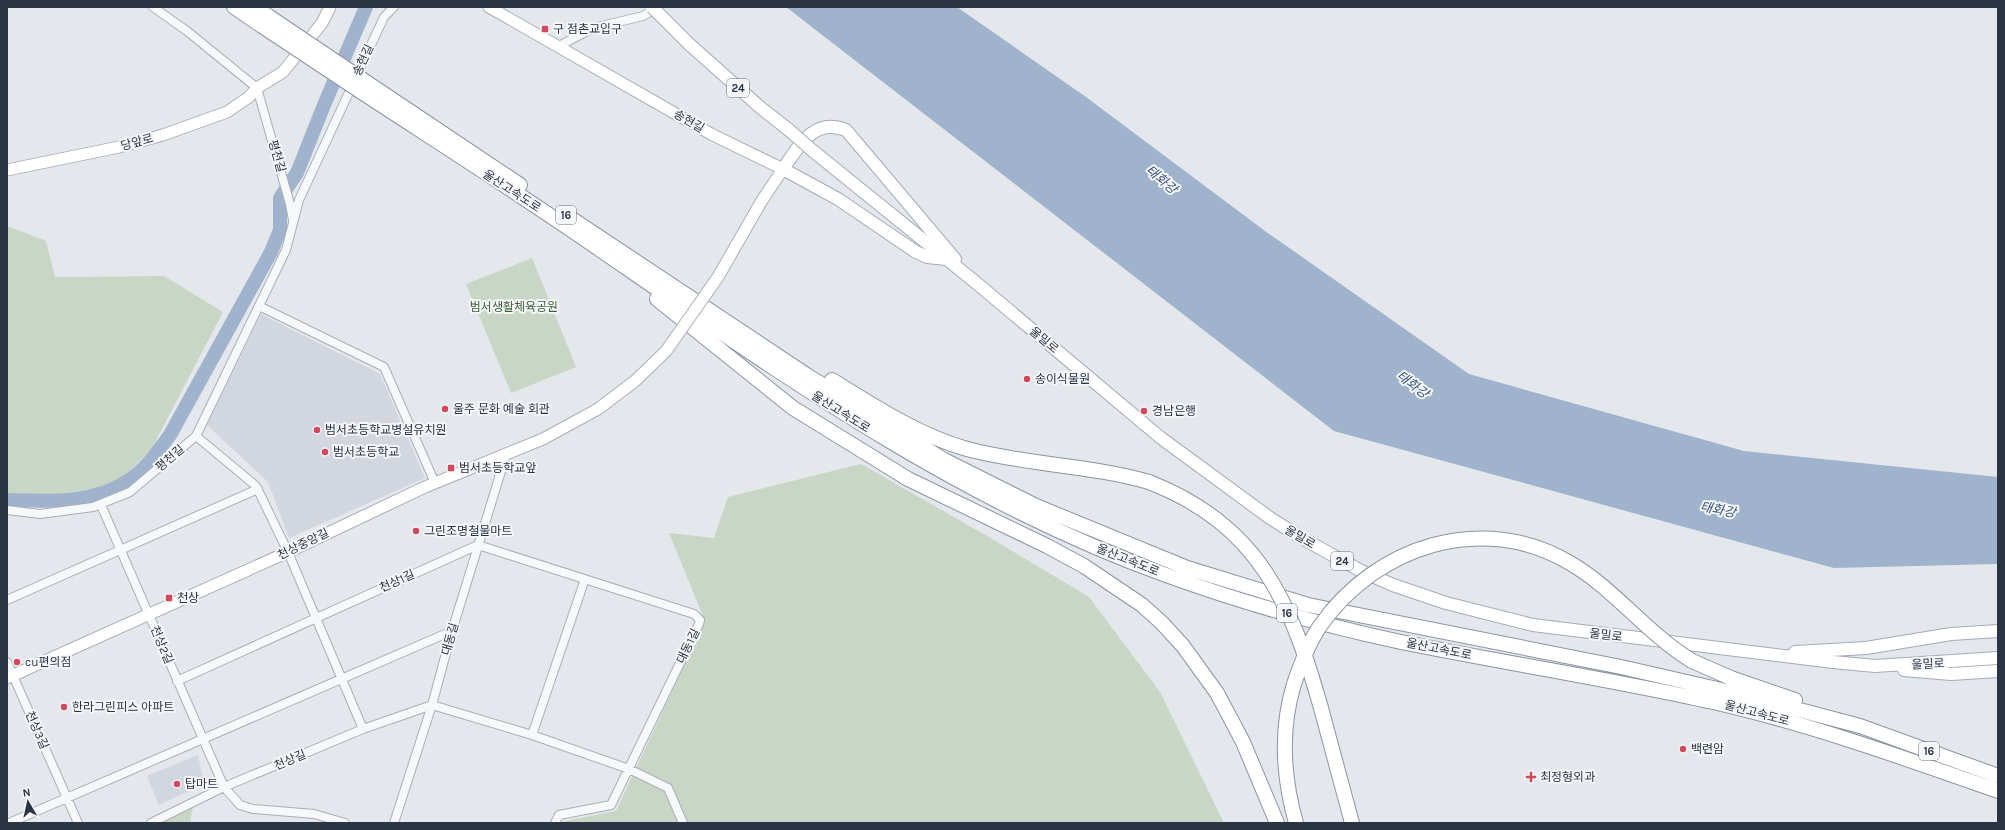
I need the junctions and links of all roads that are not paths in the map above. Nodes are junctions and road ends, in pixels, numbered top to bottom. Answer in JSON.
{"nodes":[{"id":1,"x":153,"y":7,"type":"edge"},
{"id":2,"x":234,"y":7,"type":"edge"},
{"id":3,"x":255,"y":7,"type":"edge"},
{"id":4,"x":330,"y":7,"type":"edge"},
{"id":5,"x":394,"y":7,"type":"edge"},
{"id":6,"x":489,"y":7,"type":"edge"},
{"id":7,"x":652,"y":7,"type":"edge"},
{"id":8,"x":660,"y":7,"type":"edge"},
{"id":9,"x":265,"y":21,"type":"junction"},
{"id":10,"x":559,"y":46,"type":"junction"},
{"id":11,"x":363,"y":87,"type":"junction"},
{"id":12,"x":257,"y":88,"type":"junction"},
{"id":13,"x":337,"y":116,"type":"joint"},
{"id":14,"x":7,"y":170,"type":"edge"},
{"id":15,"x":783,"y":170,"type":"junction"},
{"id":16,"x":294,"y":224,"type":"junction"},
{"id":17,"x":947,"y":259,"type":"junction"},
{"id":18,"x":639,"y":277,"type":"junction"},
{"id":19,"x":974,"y":281,"type":"junction"},
{"id":20,"x":259,"y":306,"type":"junction"},
{"id":21,"x":766,"y":347,"type":"junction"},
{"id":22,"x":196,"y":436,"type":"junction"},
{"id":23,"x":506,"y":454,"type":"junction"},
{"id":24,"x":435,"y":483,"type":"junction"},
{"id":25,"x":258,"y":489,"type":"junction"},
{"id":26,"x":101,"y":505,"type":"junction"},
{"id":27,"x":7,"y":510,"type":"edge"},
{"id":28,"x":478,"y":545,"type":"junction"},
{"id":29,"x":120,"y":550,"type":"junction"},
{"id":30,"x":288,"y":552,"type":"junction"},
{"id":31,"x":585,"y":579,"type":"junction"},
{"id":32,"x":7,"y":600,"type":"edge"},
{"id":33,"x":149,"y":614,"type":"junction"},
{"id":34,"x":314,"y":618,"type":"junction"},
{"id":35,"x":452,"y":630,"type":"junction"},
{"id":36,"x":1998,"y":631,"type":"edge"},
{"id":37,"x":1750,"y":652,"type":"junction"},
{"id":38,"x":1998,"y":658,"type":"edge"},
{"id":39,"x":7,"y":662,"type":"edge"},
{"id":40,"x":1875,"y":666,"type":"junction"},
{"id":41,"x":1998,"y":671,"type":"edge"},
{"id":42,"x":10,"y":676,"type":"edge"},
{"id":43,"x":342,"y":679,"type":"junction"},
{"id":44,"x":177,"y":680,"type":"junction"},
{"id":45,"x":432,"y":705,"type":"junction"},
{"id":46,"x":1860,"y":726,"type":"junction"},
{"id":47,"x":363,"y":729,"type":"junction"},
{"id":48,"x":532,"y":735,"type":"junction"},
{"id":49,"x":203,"y":740,"type":"junction"},
{"id":50,"x":629,"y":769,"type":"junction"},
{"id":51,"x":1998,"y":776,"type":"edge"},
{"id":52,"x":224,"y":787,"type":"junction"},
{"id":53,"x":1998,"y":791,"type":"edge"},
{"id":54,"x":67,"y":798,"type":"junction"},
{"id":55,"x":9,"y":823,"type":"edge"},
{"id":56,"x":78,"y":823,"type":"edge"},
{"id":57,"x":150,"y":823,"type":"edge"},
{"id":58,"x":345,"y":823,"type":"edge"},
{"id":59,"x":394,"y":823,"type":"edge"},
{"id":60,"x":555,"y":823,"type":"edge"},
{"id":61,"x":683,"y":823,"type":"edge"},
{"id":62,"x":1277,"y":823,"type":"edge"},
{"id":63,"x":1296,"y":823,"type":"edge"},
{"id":64,"x":1352,"y":823,"type":"edge"}],
"edges":[{"from":1,"to":12,"type":"street"},
{"from":2,"to":9,"type":"highway","number":"16"},
{"from":3,"to":9,"type":"highway","number":"16"},
{"from":4,"to":12,"type":"street","name":"당앞로"},
{"from":5,"to":13,"type":"street","name":"송현길"},
{"from":6,"to":10,"type":"street"},
{"from":7,"to":17,"type":"main road","name":"울밀로","number":"24","bridge":true},
{"from":8,"to":10,"type":"street"},
{"from":9,"to":11,"type":"highway","number":"16","bridge":true},
{"from":10,"to":15,"type":"street","name":"송현길"},
{"from":11,"to":18,"type":"highway","name":"울산고속도로","number":"16"},
{"from":11,"to":21,"type":"highway","name":"울산고속도로","number":"16"},
{"from":12,"to":14,"type":"street","name":"당앞로"},
{"from":12,"to":16,"type":"street","name":"평천길"},
{"from":13,"to":16,"type":"street","name":"평천길"},
{"from":15,"to":17,"type":"main road"},
{"from":15,"to":19,"type":"main road"},
{"from":15,"to":23,"type":"street","name":"천상중앙길","bridge":true},
{"from":16,"to":20,"type":"street","name":"평천길"},
{"from":17,"to":19,"type":"main road","name":"울밀로","number":"24"},
{"from":18,"to":53,"type":"highway","name":"울산고속도로","number":"16"},
{"from":18,"to":62,"type":"highway"},
{"from":19,"to":37,"type":"main road","name":"울밀로","number":"24"},
{"from":20,"to":22,"type":"street","name":"평천길"},
{"from":20,"to":24,"type":"street"},
{"from":21,"to":46,"type":"highway","name":"울산고속도로","number":"16"},
{"from":21,"to":64,"type":"highway","bridge":true},
{"from":22,"to":25,"type":"street"},
{"from":22,"to":26,"type":"street","name":"평천길"},
{"from":23,"to":24,"type":"street","name":"천상중앙길"},
{"from":23,"to":28,"type":"street","name":"대동길"},
{"from":24,"to":30,"type":"street","name":"천상중앙길"},
{"from":25,"to":29,"type":"street"},
{"from":25,"to":30,"type":"street"},
{"from":26,"to":27,"type":"street","name":"평천길"},
{"from":26,"to":29,"type":"street","name":"천상2길"},
{"from":28,"to":31,"type":"street","name":"대동1길"},
{"from":28,"to":34,"type":"street","name":"천상1길"},
{"from":28,"to":35,"type":"street","name":"대동길"},
{"from":29,"to":32,"type":"street"},
{"from":29,"to":33,"type":"street","name":"천상2길"},
{"from":30,"to":33,"type":"street","name":"천상중앙길"},
{"from":30,"to":34,"type":"street"},
{"from":31,"to":48,"type":"street"},
{"from":31,"to":50,"type":"street","name":"대동1길"},
{"from":33,"to":42,"type":"street","name":"천상중앙길"},
{"from":33,"to":44,"type":"street","name":"천상2길"},
{"from":34,"to":43,"type":"street"},
{"from":34,"to":44,"type":"street","name":"천상1길"},
{"from":35,"to":43,"type":"street"},
{"from":35,"to":45,"type":"street","name":"대동길"},
{"from":36,"to":37,"type":"main road"},
{"from":37,"to":40,"type":"main road","name":"울밀로","number":"24"},
{"from":38,"to":40,"type":"main road","name":"울밀로","number":"24"},
{"from":39,"to":42,"type":"street","name":"천상3길"},
{"from":40,"to":41,"type":"main road"},
{"from":42,"to":54,"type":"street","name":"천상3길"},
{"from":43,"to":47,"type":"street"},
{"from":43,"to":49,"type":"street"},
{"from":44,"to":49,"type":"street","name":"천상2길"},
{"from":45,"to":47,"type":"street","name":"천상길"},
{"from":45,"to":48,"type":"street"},
{"from":45,"to":59,"type":"street","name":"대동길"},
{"from":46,"to":51,"type":"highway","name":"울산고속도로","number":"16"},
{"from":46,"to":63,"type":"highway","bridge":true},
{"from":47,"to":52,"type":"street","name":"천상길"},
{"from":48,"to":50,"type":"street"},
{"from":49,"to":52,"type":"street","name":"천상2길"},
{"from":49,"to":54,"type":"street"},
{"from":50,"to":60,"type":"street","name":"대동1길"},
{"from":50,"to":61,"type":"street"},
{"from":52,"to":57,"type":"street","name":"천상길"},
{"from":52,"to":58,"type":"street","name":"천상2길"},
{"from":54,"to":55,"type":"street"},
{"from":54,"to":56,"type":"street","name":"천상3길"}]}
